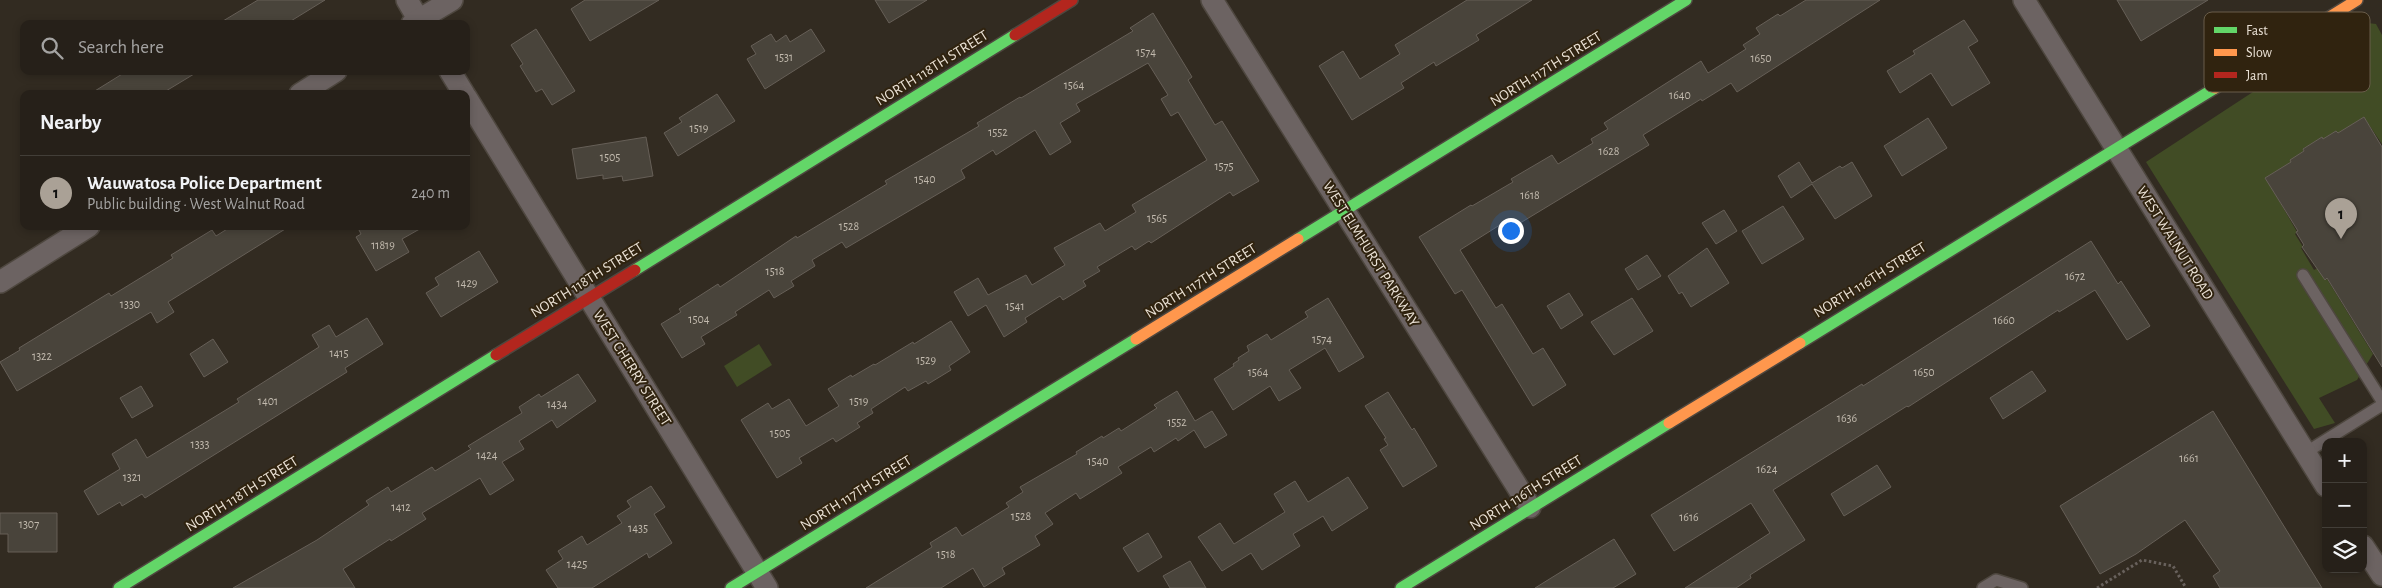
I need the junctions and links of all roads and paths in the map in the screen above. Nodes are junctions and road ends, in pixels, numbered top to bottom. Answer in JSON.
{"nodes":[{"id":1,"x":407,"y":0,"type":"edge"},
{"id":2,"x":452,"y":0,"type":"edge"},
{"id":3,"x":1072,"y":0,"type":"edge"},
{"id":4,"x":1212,"y":0,"type":"edge"},
{"id":5,"x":1686,"y":0,"type":"edge"},
{"id":6,"x":2024,"y":0,"type":"edge"},
{"id":7,"x":2356,"y":0,"type":"edge"},
{"id":8,"x":2336,"y":12,"type":"edge"},
{"id":9,"x":416,"y":20,"type":"edge"},
{"id":10,"x":420,"y":20,"type":"edge"},
{"id":11,"x":330,"y":75,"type":"edge"},
{"id":12,"x":452,"y":75,"type":"edge"},
{"id":13,"x":306,"y":90,"type":"edge"},
{"id":14,"x":462,"y":90,"type":"edge"},
{"id":15,"x":2205,"y":92,"type":"edge"},
{"id":16,"x":470,"y":104,"type":"edge"},
{"id":17,"x":2115,"y":147,"type":"junction"},
{"id":18,"x":1344,"y":211,"type":"junction"},
{"id":19,"x":83,"y":230,"type":"edge"},
{"id":20,"x":2303,"y":275,"type":"dead end"},
{"id":21,"x":0,"y":282,"type":"edge"},
{"id":22,"x":588,"y":297,"type":"junction"},
{"id":23,"x":2382,"y":401,"type":"edge"},
{"id":24,"x":2382,"y":405,"type":"edge"},
{"id":25,"x":2305,"y":453,"type":"junction"},
{"id":26,"x":2324,"y":483,"type":"edge"},
{"id":27,"x":1530,"y":507,"type":"junction"},
{"id":28,"x":2367,"y":552,"type":"edge"},
{"id":29,"x":2382,"y":575,"type":"edge"},
{"id":30,"x":762,"y":580,"type":"edge"},
{"id":31,"x":119,"y":588,"type":"edge"},
{"id":32,"x":731,"y":588,"type":"edge"},
{"id":33,"x":1401,"y":588,"type":"edge"},
{"id":34,"x":1983,"y":588,"type":"edge"},
{"id":35,"x":2022,"y":588,"type":"edge"},
{"id":36,"x":2097,"y":588,"type":"edge"},
{"id":37,"x":2186,"y":588,"type":"edge"}],
"edges":[{"from":1,"to":9,"type":"street"},
{"from":2,"to":10,"type":"street"},
{"from":3,"to":22,"type":"street","name":"NORTH 118TH STREET"},
{"from":4,"to":18,"type":"street","name":"WEST ELMHURST PARKWAY"},
{"from":5,"to":18,"type":"street","name":"NORTH 117TH STREET"},
{"from":6,"to":17,"type":"street","name":"WEST WALNUT ROAD"},
{"from":7,"to":8,"type":"street","name":"NORTH 116TH STREET"},
{"from":11,"to":13,"type":"street"},
{"from":12,"to":14,"type":"street"},
{"from":15,"to":17,"type":"street","name":"NORTH 116TH STREET"},
{"from":16,"to":22,"type":"street","name":"WEST CHERRY STREET"},
{"from":17,"to":25,"type":"street","name":"WEST WALNUT ROAD"},
{"from":17,"to":27,"type":"street","name":"NORTH 116TH STREET"},
{"from":18,"to":27,"type":"street","name":"WEST ELMHURST PARKWAY"},
{"from":18,"to":30,"type":"street","name":"NORTH 117TH STREET"},
{"from":19,"to":21,"type":"street"},
{"from":20,"to":23,"type":"lane"},
{"from":22,"to":30,"type":"street","name":"WEST CHERRY STREET"},
{"from":22,"to":31,"type":"street","name":"NORTH 118TH STREET"},
{"from":24,"to":25,"type":"lane"},
{"from":25,"to":26,"type":"street","name":"WEST WALNUT ROAD"},
{"from":27,"to":33,"type":"street","name":"NORTH 116TH STREET"},
{"from":28,"to":29,"type":"street"},
{"from":30,"to":32,"type":"street","name":"NORTH 117TH STREET"},
{"from":34,"to":35,"type":"lane"},
{"from":36,"to":37,"type":"path"}]}
